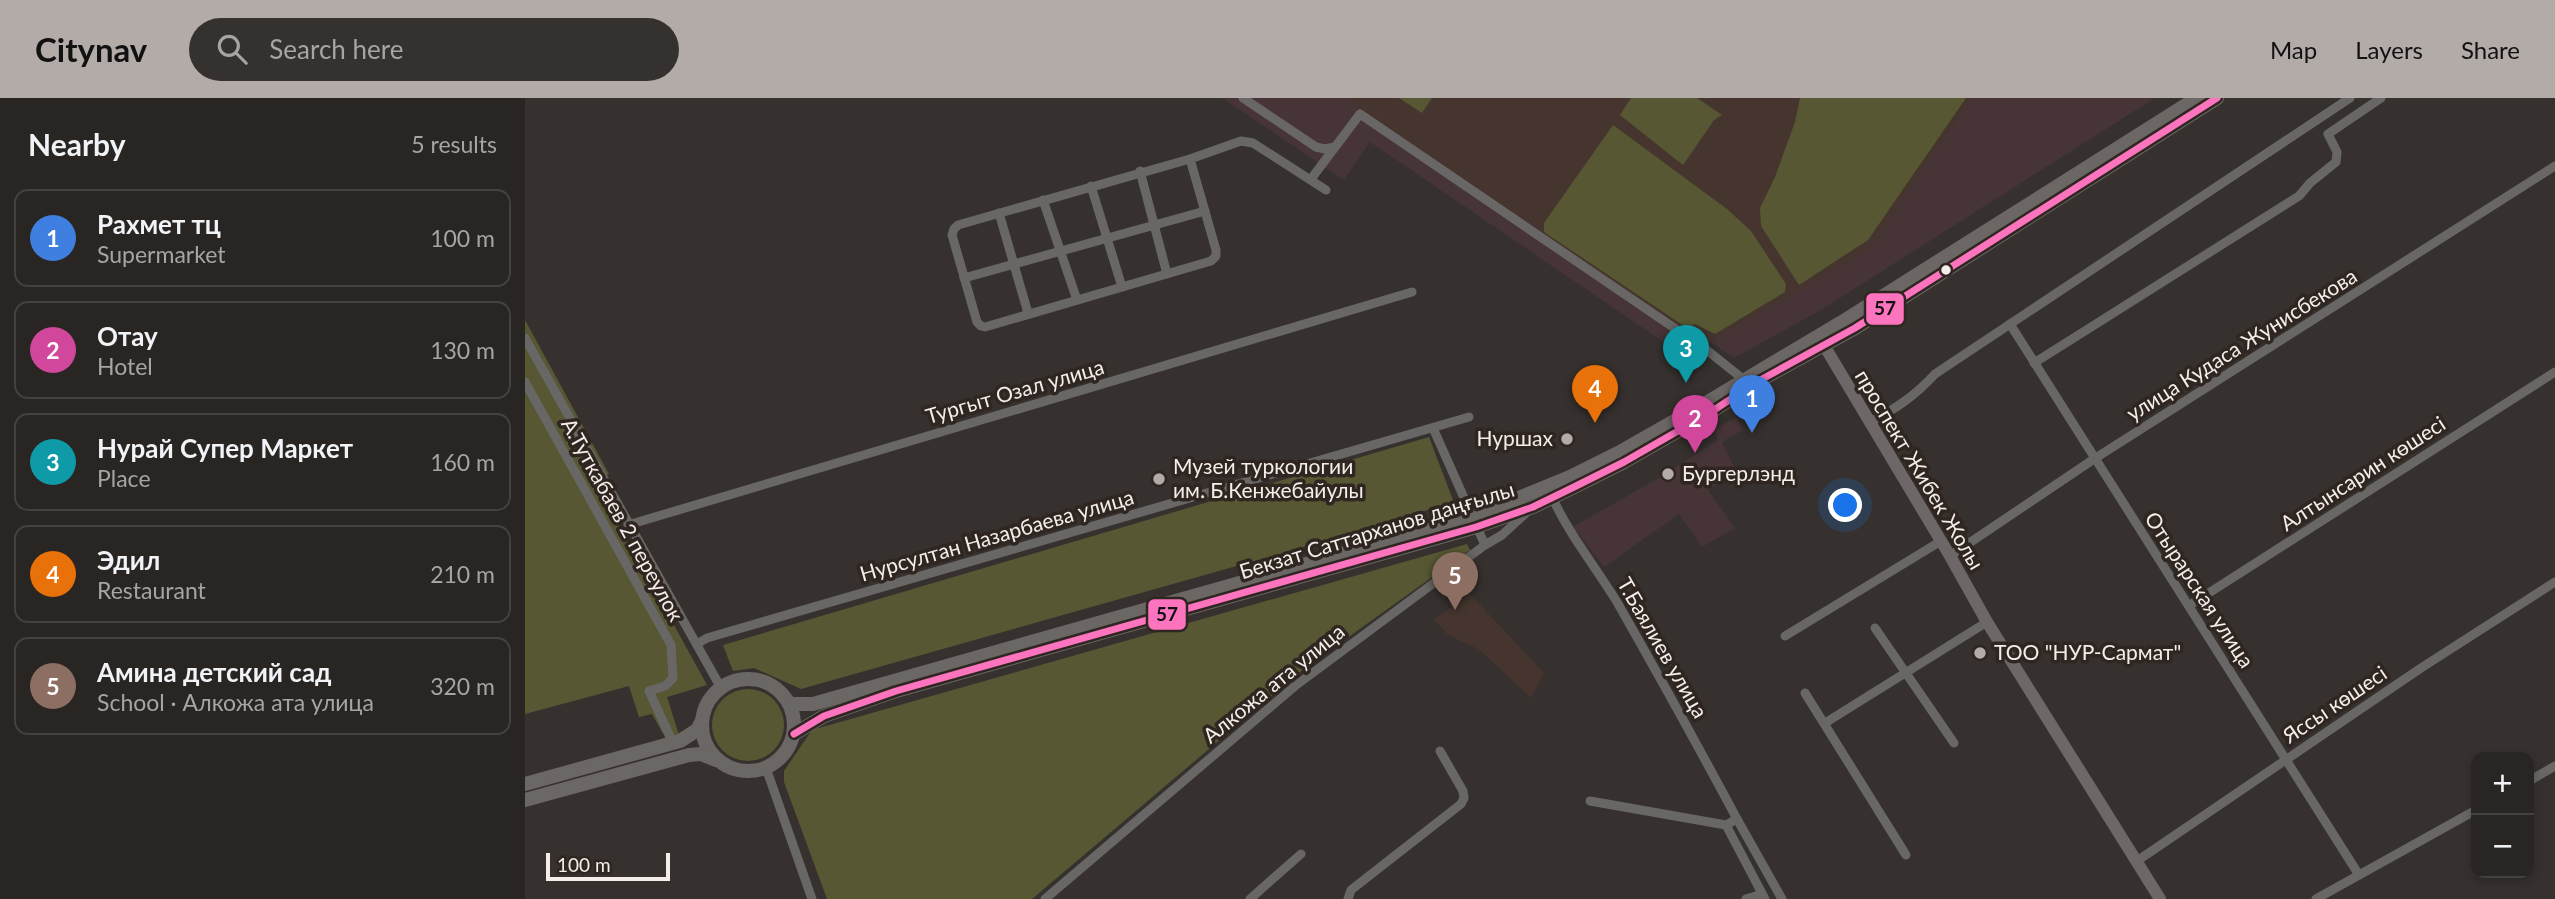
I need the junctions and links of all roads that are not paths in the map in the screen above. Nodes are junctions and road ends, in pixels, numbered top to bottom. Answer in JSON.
{"nodes":[{"id":1,"x":1243,"y":98,"type":"edge"},
{"id":2,"x":2197,"y":98,"type":"edge"},
{"id":3,"x":2217,"y":98,"type":"edge"},
{"id":4,"x":2350,"y":98,"type":"edge"},
{"id":5,"x":2381,"y":98,"type":"edge"},
{"id":6,"x":1336,"y":146,"type":"junction"},
{"id":7,"x":1190,"y":159,"type":"junction"},
{"id":8,"x":2555,"y":166,"type":"edge"},
{"id":9,"x":1140,"y":171,"type":"junction"},
{"id":10,"x":1311,"y":179,"type":"junction"},
{"id":11,"x":1091,"y":186,"type":"junction"},
{"id":12,"x":1326,"y":190,"type":"dead end"},
{"id":13,"x":1043,"y":200,"type":"junction"},
{"id":14,"x":1205,"y":211,"type":"junction"},
{"id":15,"x":999,"y":213,"type":"junction"},
{"id":16,"x":1155,"y":225,"type":"junction"},
{"id":17,"x":1108,"y":238,"type":"junction"},
{"id":18,"x":1061,"y":251,"type":"junction"},
{"id":19,"x":1014,"y":264,"type":"junction"},
{"id":20,"x":1167,"y":274,"type":"junction"},
{"id":21,"x":964,"y":278,"type":"junction"},
{"id":22,"x":1122,"y":287,"type":"junction"},
{"id":23,"x":1412,"y":292,"type":"dead end"},
{"id":24,"x":1077,"y":300,"type":"junction"},
{"id":25,"x":1028,"y":313,"type":"junction"},
{"id":26,"x":2010,"y":324,"type":"junction"},
{"id":27,"x":525,"y":338,"type":"edge"},
{"id":28,"x":1821,"y":342,"type":"junction"},
{"id":29,"x":2034,"y":363,"type":"junction"},
{"id":30,"x":2555,"y":372,"type":"edge"},
{"id":31,"x":1743,"y":379,"type":"junction"},
{"id":32,"x":525,"y":382,"type":"edge"},
{"id":33,"x":1469,"y":417,"type":"dead end"},
{"id":34,"x":1869,"y":423,"type":"junction"},
{"id":35,"x":1433,"y":428,"type":"junction"},
{"id":36,"x":2094,"y":459,"type":"junction"},
{"id":37,"x":1552,"y":497,"type":"junction"},
{"id":38,"x":1533,"y":507,"type":"junction"},
{"id":39,"x":1474,"y":522,"type":"junction"},
{"id":40,"x":628,"y":524,"type":"junction"},
{"id":41,"x":1941,"y":541,"type":"junction"},
{"id":42,"x":1485,"y":545,"type":"junction"},
{"id":43,"x":1950,"y":556,"type":"junction"},
{"id":44,"x":2555,"y":582,"type":"edge"},
{"id":45,"x":2190,"y":605,"type":"junction"},
{"id":46,"x":1987,"y":622,"type":"junction"},
{"id":47,"x":1875,"y":628,"type":"dead end"},
{"id":48,"x":1784,"y":636,"type":"dead end"},
{"id":49,"x":697,"y":644,"type":"junction"},
{"id":50,"x":1905,"y":672,"type":"junction"},
{"id":51,"x":721,"y":688,"type":"junction"},
{"id":52,"x":1805,"y":693,"type":"dead end"},
{"id":53,"x":790,"y":704,"type":"junction"},
{"id":54,"x":702,"y":721,"type":"junction"},
{"id":55,"x":1825,"y":723,"type":"junction"},
{"id":56,"x":794,"y":734,"type":"junction"},
{"id":57,"x":673,"y":743,"type":"junction"},
{"id":58,"x":1954,"y":743,"type":"dead end"},
{"id":59,"x":1440,"y":751,"type":"dead end"},
{"id":60,"x":2285,"y":759,"type":"junction"},
{"id":61,"x":719,"y":761,"type":"junction"},
{"id":62,"x":2555,"y":766,"type":"edge"},
{"id":63,"x":766,"y":768,"type":"junction"},
{"id":64,"x":2534,"y":778,"type":"edge"},
{"id":65,"x":525,"y":784,"type":"edge"},
{"id":66,"x":525,"y":800,"type":"edge"},
{"id":67,"x":1590,"y":801,"type":"dead end"},
{"id":68,"x":2471,"y":813,"type":"edge"},
{"id":69,"x":1737,"y":819,"type":"junction"},
{"id":70,"x":1726,"y":825,"type":"junction"},
{"id":71,"x":1301,"y":854,"type":"dead end"},
{"id":72,"x":1906,"y":855,"type":"dead end"},
{"id":73,"x":2137,"y":861,"type":"junction"},
{"id":74,"x":2359,"y":875,"type":"junction"},
{"id":75,"x":1763,"y":896,"type":"edge"},
{"id":76,"x":812,"y":899,"type":"edge"},
{"id":77,"x":1045,"y":899,"type":"edge"},
{"id":78,"x":1250,"y":899,"type":"edge"},
{"id":79,"x":1348,"y":899,"type":"edge"},
{"id":80,"x":1746,"y":899,"type":"edge"},
{"id":81,"x":1782,"y":899,"type":"edge"},
{"id":82,"x":2161,"y":899,"type":"edge"},
{"id":83,"x":2316,"y":899,"type":"edge"}],
"edges":[{"from":1,"to":6,"type":"street"},
{"from":2,"to":28,"type":"main road","name":"Бекзат Саттарханов даңғылы"},
{"from":3,"to":28,"type":"main road","name":"Бекзат Саттарханов даңғылы"},
{"from":4,"to":26,"type":"street"},
{"from":5,"to":29,"type":"street"},
{"from":6,"to":10,"type":"street"},
{"from":6,"to":31,"type":"street"},
{"from":7,"to":9,"type":"street"},
{"from":7,"to":10,"type":"street"},
{"from":7,"to":14,"type":"street"},
{"from":8,"to":36,"type":"street","name":"улица Кудаса Жунисбекова"},
{"from":9,"to":11,"type":"street"},
{"from":9,"to":16,"type":"street"},
{"from":10,"to":12,"type":"street"},
{"from":11,"to":13,"type":"street"},
{"from":11,"to":17,"type":"street"},
{"from":13,"to":15,"type":"street"},
{"from":13,"to":18,"type":"street"},
{"from":14,"to":16,"type":"street"},
{"from":14,"to":20,"type":"street"},
{"from":15,"to":19,"type":"street"},
{"from":15,"to":21,"type":"street"},
{"from":16,"to":17,"type":"street"},
{"from":16,"to":20,"type":"street"},
{"from":17,"to":18,"type":"street"},
{"from":17,"to":22,"type":"street"},
{"from":18,"to":19,"type":"street"},
{"from":18,"to":24,"type":"street"},
{"from":19,"to":21,"type":"street"},
{"from":19,"to":25,"type":"street"},
{"from":20,"to":22,"type":"street"},
{"from":21,"to":25,"type":"street"},
{"from":22,"to":24,"type":"street"},
{"from":23,"to":40,"type":"street","name":"Тургыт Озал улица"},
{"from":24,"to":25,"type":"street"},
{"from":26,"to":29,"type":"street","name":"Отырарская улица"},
{"from":26,"to":34,"type":"street"},
{"from":27,"to":40,"type":"street"},
{"from":28,"to":31,"type":"main road","name":"Бекзат Саттарханов даңғылы"},
{"from":28,"to":34,"type":"main road","name":"проспект Жибек Жолы"},
{"from":28,"to":37,"type":"main road","name":"Бекзат Саттарханов даңғылы"},
{"from":29,"to":36,"type":"street","name":"Отырарская улица"},
{"from":30,"to":45,"type":"street","name":"Алтынсарин көшесі"},
{"from":31,"to":39,"type":"main road","name":"Бекзат Саттарханов даңғылы"},
{"from":32,"to":57,"type":"street","name":"А.Туткабаев 2 переулок"},
{"from":33,"to":35,"type":"street","name":"Нурсултан Назарбаева улица"},
{"from":34,"to":41,"type":"main road","name":"проспект Жибек Жолы"},
{"from":35,"to":39,"type":"street"},
{"from":35,"to":49,"type":"street","name":"Нурсултан Назарбаева улица"},
{"from":36,"to":43,"type":"street","name":"улица Кудаса Жунисбекова"},
{"from":36,"to":45,"type":"street","name":"Отырарская улица"},
{"from":37,"to":38,"type":"main road","name":"Бекзат Саттарханов даңғылы"},
{"from":37,"to":69,"type":"street","name":"Т.Баялиев улица"},
{"from":38,"to":39,"type":"main road","name":"Бекзат Саттарханов даңғылы"},
{"from":38,"to":42,"type":"street","name":"Алкожа ата улица"},
{"from":39,"to":42,"type":"street"},
{"from":39,"to":53,"type":"main road","name":"Бекзат Саттарханов даңғылы"},
{"from":39,"to":56,"type":"main road","name":"Бекзат Саттарханов даңғылы"},
{"from":40,"to":49,"type":"street"},
{"from":41,"to":43,"type":"main road","name":"проспект Жибек Жолы"},
{"from":41,"to":48,"type":"street"},
{"from":42,"to":77,"type":"street","name":"Алкожа ата улица"},
{"from":43,"to":46,"type":"main road","name":"проспект Жибек Жолы"},
{"from":44,"to":60,"type":"street","name":"Яссы көшесі"},
{"from":45,"to":60,"type":"street","name":"Отырарская улица"},
{"from":46,"to":50,"type":"street"},
{"from":46,"to":73,"type":"main road","name":"проспект Жибек Жолы"},
{"from":47,"to":50,"type":"street"},
{"from":49,"to":51,"type":"street"},
{"from":50,"to":55,"type":"street"},
{"from":50,"to":58,"type":"street"},
{"from":51,"to":53,"type":"main road"},
{"from":51,"to":54,"type":"main road"},
{"from":52,"to":55,"type":"street"},
{"from":53,"to":56,"type":"main road"},
{"from":54,"to":57,"type":"main road"},
{"from":54,"to":61,"type":"main road"},
{"from":55,"to":72,"type":"street"},
{"from":56,"to":63,"type":"main road"},
{"from":57,"to":65,"type":"main road"},
{"from":59,"to":79,"type":"street"},
{"from":60,"to":73,"type":"street","name":"Яссы көшесі"},
{"from":60,"to":74,"type":"street","name":"Отырарская улица"},
{"from":61,"to":63,"type":"main road"},
{"from":61,"to":66,"type":"main road"},
{"from":62,"to":64,"type":"street"},
{"from":63,"to":76,"type":"street"},
{"from":67,"to":70,"type":"street"},
{"from":68,"to":74,"type":"street"},
{"from":69,"to":70,"type":"street"},
{"from":69,"to":81,"type":"street","name":"Т.Баялиев улица"},
{"from":70,"to":75,"type":"street"},
{"from":71,"to":78,"type":"street"},
{"from":73,"to":82,"type":"main road","name":"проспект Жибек Жолы"},
{"from":74,"to":83,"type":"street"},
{"from":75,"to":80,"type":"street"}]}
